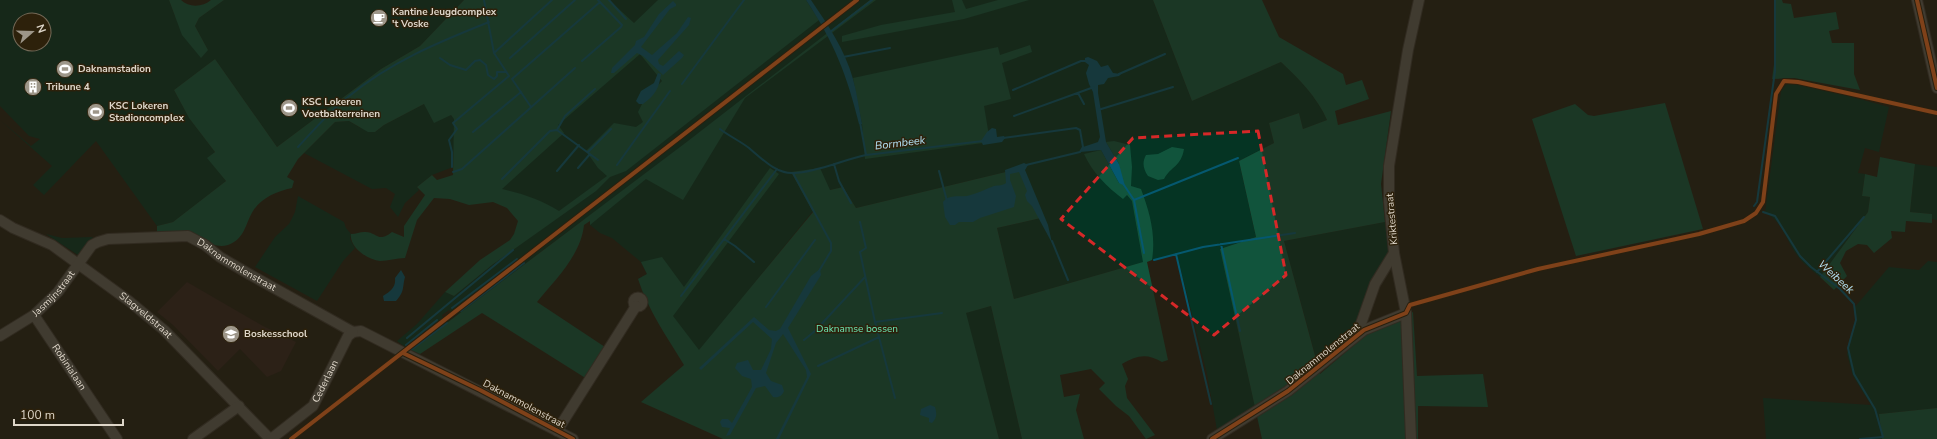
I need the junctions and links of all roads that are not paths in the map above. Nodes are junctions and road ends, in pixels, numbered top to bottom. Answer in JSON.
{"nodes":[{"id":1,"x":1419,"y":0,"type":"edge"},
{"id":2,"x":1917,"y":0,"type":"edge"},
{"id":3,"x":1937,"y":88,"type":"edge"},
{"id":4,"x":0,"y":220,"type":"edge"},
{"id":5,"x":98,"y":242,"type":"joint"},
{"id":6,"x":1394,"y":253,"type":"junction"},
{"id":7,"x":78,"y":263,"type":"junction"},
{"id":8,"x":636,"y":306,"type":"dead end"},
{"id":9,"x":1406,"y":313,"type":"junction"},
{"id":10,"x":34,"y":315,"type":"junction"},
{"id":11,"x":353,"y":332,"type":"junction"},
{"id":12,"x":0,"y":336,"type":"edge"},
{"id":13,"x":1357,"y":336,"type":"junction"},
{"id":14,"x":239,"y":406,"type":"junction"},
{"id":15,"x":557,"y":431,"type":"junction"},
{"id":16,"x":117,"y":439,"type":"edge"},
{"id":17,"x":193,"y":439,"type":"edge"},
{"id":18,"x":271,"y":439,"type":"edge"},
{"id":19,"x":573,"y":439,"type":"edge"},
{"id":20,"x":1212,"y":439,"type":"edge"},
{"id":21,"x":1411,"y":439,"type":"edge"}],
"edges":[{"from":1,"to":6,"type":"street","name":"Kriktestraat"},
{"from":2,"to":3,"type":"street"},
{"from":4,"to":7,"type":"street","name":"Slagveldstraat"},
{"from":5,"to":7,"type":"street","name":"Jasmijnstraat"},
{"from":5,"to":11,"type":"street","name":"Daknammolenstraat"},
{"from":6,"to":9,"type":"street","name":"Kriktestraat"},
{"from":6,"to":13,"type":"street","name":"Daknammolenstraat"},
{"from":7,"to":10,"type":"street","name":"Jasmijnstraat"},
{"from":7,"to":14,"type":"street","name":"Slagveldstraat"},
{"from":8,"to":15,"type":"street","name":"Daknammolenstraat"},
{"from":9,"to":13,"type":"street","name":"Daknammolenstraat"},
{"from":9,"to":21,"type":"street","name":"Kriktestraat"},
{"from":10,"to":12,"type":"street","name":"Jasmijnstraat"},
{"from":10,"to":16,"type":"street","name":"Robinialaan"},
{"from":11,"to":15,"type":"street","name":"Daknammolenstraat"},
{"from":11,"to":18,"type":"street","name":"Cederlaan"},
{"from":13,"to":20,"type":"street","name":"Daknammolenstraat"},
{"from":14,"to":17,"type":"street"},
{"from":14,"to":18,"type":"street","name":"Slagveldstraat"},
{"from":15,"to":19,"type":"street","name":"Daknammolenstraat"}]}
